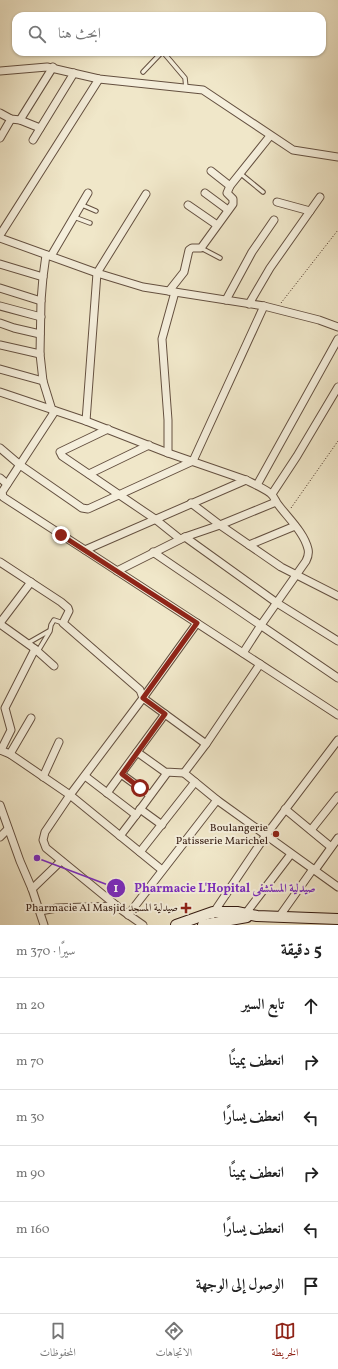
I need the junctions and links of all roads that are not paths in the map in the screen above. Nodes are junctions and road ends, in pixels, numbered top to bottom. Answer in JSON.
{"nodes":[{"id":1,"x":159,"y":56,"type":"edge"},
{"id":2,"x":166,"y":56,"type":"edge"},
{"id":3,"x":53,"y":67,"type":"junction"},
{"id":4,"x":0,"y":71,"type":"edge"},
{"id":5,"x":143,"y":72,"type":"dead end"},
{"id":6,"x":74,"y":73,"type":"junction"},
{"id":7,"x":99,"y":79,"type":"junction"},
{"id":8,"x":186,"y":88,"type":"junction"},
{"id":9,"x":0,"y":113,"type":"edge"},
{"id":10,"x":11,"y":120,"type":"junction"},
{"id":11,"x":20,"y":120,"type":"junction"},
{"id":12,"x":40,"y":128,"type":"junction"},
{"id":13,"x":270,"y":136,"type":"junction"},
{"id":14,"x":0,"y":137,"type":"edge"},
{"id":15,"x":33,"y":140,"type":"dead end"},
{"id":16,"x":338,"y":157,"type":"edge"},
{"id":17,"x":211,"y":171,"type":"dead end"},
{"id":18,"x":241,"y":174,"type":"junction"},
{"id":19,"x":230,"y":186,"type":"junction"},
{"id":20,"x":262,"y":192,"type":"dead end"},
{"id":21,"x":88,"y":193,"type":"dead end"},
{"id":22,"x":205,"y":193,"type":"dead end"},
{"id":23,"x":146,"y":194,"type":"dead end"},
{"id":24,"x":320,"y":197,"type":"dead end"},
{"id":25,"x":277,"y":202,"type":"dead end"},
{"id":26,"x":82,"y":205,"type":"junction"},
{"id":27,"x":188,"y":205,"type":"dead end"},
{"id":28,"x":228,"y":210,"type":"junction"},
{"id":29,"x":96,"y":211,"type":"dead end"},
{"id":30,"x":310,"y":211,"type":"junction"},
{"id":31,"x":74,"y":217,"type":"junction"},
{"id":32,"x":274,"y":220,"type":"dead end"},
{"id":33,"x":90,"y":223,"type":"dead end"},
{"id":34,"x":217,"y":225,"type":"junction"},
{"id":35,"x":0,"y":235,"type":"edge"},
{"id":36,"x":0,"y":238,"type":"edge"},
{"id":37,"x":201,"y":248,"type":"junction"},
{"id":38,"x":49,"y":255,"type":"junction"},
{"id":39,"x":220,"y":258,"type":"dead end"},
{"id":40,"x":0,"y":264,"type":"edge"},
{"id":41,"x":97,"y":272,"type":"junction"},
{"id":42,"x":43,"y":277,"type":"junction"},
{"id":43,"x":0,"y":288,"type":"edge"},
{"id":44,"x":172,"y":291,"type":"junction"},
{"id":45,"x":226,"y":300,"type":"junction"},
{"id":46,"x":41,"y":301,"type":"junction"},
{"id":47,"x":249,"y":304,"type":"junction"},
{"id":48,"x":0,"y":306,"type":"edge"},
{"id":49,"x":264,"y":306,"type":"junction"},
{"id":50,"x":41,"y":317,"type":"junction"},
{"id":51,"x":0,"y":323,"type":"edge"},
{"id":52,"x":338,"y":327,"type":"edge"},
{"id":53,"x":40,"y":334,"type":"junction"},
{"id":54,"x":338,"y":339,"type":"edge"},
{"id":55,"x":0,"y":345,"type":"edge"},
{"id":56,"x":40,"y":354,"type":"junction"},
{"id":57,"x":0,"y":369,"type":"edge"},
{"id":58,"x":43,"y":381,"type":"junction"},
{"id":59,"x":338,"y":387,"type":"edge"},
{"id":60,"x":0,"y":392,"type":"edge"},
{"id":61,"x":53,"y":410,"type":"junction"},
{"id":62,"x":86,"y":421,"type":"junction"},
{"id":63,"x":108,"y":429,"type":"junction"},
{"id":64,"x":149,"y":445,"type":"junction"},
{"id":65,"x":0,"y":448,"type":"edge"},
{"id":66,"x":168,"y":453,"type":"junction"},
{"id":67,"x":193,"y":461,"type":"junction"},
{"id":68,"x":20,"y":465,"type":"junction"},
{"id":69,"x":89,"y":474,"type":"junction"},
{"id":70,"x":0,"y":478,"type":"edge"},
{"id":71,"x":246,"y":480,"type":"junction"},
{"id":72,"x":7,"y":484,"type":"junction"},
{"id":73,"x":257,"y":485,"type":"junction"},
{"id":74,"x":272,"y":494,"type":"junction"},
{"id":75,"x":120,"y":495,"type":"junction"},
{"id":76,"x":1,"y":497,"type":"edge"},
{"id":77,"x":276,"y":502,"type":"junction"},
{"id":78,"x":191,"y":503,"type":"junction"},
{"id":79,"x":155,"y":519,"type":"junction"},
{"id":80,"x":220,"y":525,"type":"junction"},
{"id":81,"x":295,"y":526,"type":"junction"},
{"id":82,"x":182,"y":538,"type":"junction"},
{"id":83,"x":249,"y":546,"type":"junction"},
{"id":84,"x":85,"y":550,"type":"junction"},
{"id":85,"x":153,"y":552,"type":"junction"},
{"id":86,"x":0,"y":562,"type":"edge"},
{"id":87,"x":117,"y":571,"type":"junction"},
{"id":88,"x":297,"y":576,"type":"junction"},
{"id":89,"x":31,"y":582,"type":"junction"},
{"id":90,"x":338,"y":596,"type":"edge"},
{"id":91,"x":277,"y":603,"type":"junction"},
{"id":92,"x":63,"y":622,"type":"junction"},
{"id":93,"x":0,"y":623,"type":"edge"},
{"id":94,"x":197,"y":623,"type":"junction"},
{"id":95,"x":262,"y":625,"type":"junction"},
{"id":96,"x":50,"y":631,"type":"junction"},
{"id":97,"x":338,"y":641,"type":"edge"},
{"id":98,"x":28,"y":643,"type":"junction"},
{"id":99,"x":37,"y":650,"type":"junction"},
{"id":100,"x":244,"y":653,"type":"junction"},
{"id":101,"x":260,"y":664,"type":"junction"},
{"id":102,"x":54,"y":666,"type":"dead end"},
{"id":103,"x":338,"y":678,"type":"edge"},
{"id":104,"x":143,"y":698,"type":"junction"},
{"id":105,"x":165,"y":714,"type":"junction"},
{"id":106,"x":338,"y":715,"type":"edge"},
{"id":107,"x":31,"y":718,"type":"dead end"},
{"id":108,"x":338,"y":740,"type":"edge"},
{"id":109,"x":60,"y":742,"type":"dead end"},
{"id":110,"x":206,"y":744,"type":"junction"},
{"id":111,"x":1,"y":750,"type":"edge"},
{"id":112,"x":137,"y":752,"type":"junction"},
{"id":113,"x":10,"y":754,"type":"junction"},
{"id":114,"x":167,"y":773,"type":"junction"},
{"id":115,"x":184,"y":773,"type":"junction"},
{"id":116,"x":122,"y":774,"type":"junction"},
{"id":117,"x":85,"y":776,"type":"junction"},
{"id":118,"x":43,"y":777,"type":"junction"},
{"id":119,"x":195,"y":782,"type":"junction"},
{"id":120,"x":107,"y":793,"type":"junction"},
{"id":121,"x":70,"y":795,"type":"junction"},
{"id":122,"x":150,"y":795,"type":"junction"},
{"id":123,"x":218,"y":800,"type":"junction"},
{"id":124,"x":336,"y":800,"type":"edge"},
{"id":125,"x":0,"y":808,"type":"edge"},
{"id":126,"x":285,"y":809,"type":"junction"},
{"id":127,"x":138,"y":812,"type":"junction"},
{"id":128,"x":162,"y":825,"type":"junction"},
{"id":129,"x":8,"y":829,"type":"junction"},
{"id":130,"x":311,"y":830,"type":"junction"},
{"id":131,"x":266,"y":835,"type":"junction"},
{"id":132,"x":120,"y":836,"type":"junction"},
{"id":133,"x":0,"y":837,"type":"edge"},
{"id":134,"x":336,"y":842,"type":"edge"},
{"id":135,"x":140,"y":852,"type":"junction"},
{"id":136,"x":292,"y":854,"type":"junction"},
{"id":137,"x":61,"y":861,"type":"junction"},
{"id":138,"x":162,"y":870,"type":"junction"},
{"id":139,"x":314,"y":870,"type":"junction"},
{"id":140,"x":338,"y":887,"type":"edge"},
{"id":141,"x":32,"y":889,"type":"junction"},
{"id":142,"x":117,"y":906,"type":"junction"},
{"id":143,"x":40,"y":911,"type":"junction"},
{"id":144,"x":213,"y":912,"type":"junction"},
{"id":145,"x":246,"y":913,"type":"junction"},
{"id":146,"x":128,"y":915,"type":"junction"},
{"id":147,"x":257,"y":916,"type":"junction"},
{"id":148,"x":279,"y":917,"type":"junction"},
{"id":149,"x":338,"y":920,"type":"edge"},
{"id":150,"x":207,"y":924,"type":"edge"},
{"id":151,"x":44,"y":925,"type":"edge"},
{"id":152,"x":142,"y":925,"type":"edge"},
{"id":153,"x":176,"y":925,"type":"edge"},
{"id":154,"x":334,"y":925,"type":"edge"}],
"edges":[{"from":1,"to":5,"type":"lane"},
{"from":2,"to":8,"type":"lane"},
{"from":3,"to":4,"type":"street"},
{"from":3,"to":6,"type":"street"},
{"from":3,"to":11,"type":"street"},
{"from":6,"to":7,"type":"street"},
{"from":6,"to":12,"type":"street"},
{"from":7,"to":8,"type":"street"},
{"from":7,"to":35,"type":"street"},
{"from":8,"to":13,"type":"street"},
{"from":9,"to":10,"type":"street"},
{"from":10,"to":11,"type":"street"},
{"from":10,"to":14,"type":"street"},
{"from":11,"to":12,"type":"street"},
{"from":12,"to":15,"type":"street"},
{"from":13,"to":16,"type":"street"},
{"from":13,"to":18,"type":"street"},
{"from":17,"to":19,"type":"street"},
{"from":18,"to":19,"type":"street"},
{"from":18,"to":20,"type":"lane"},
{"from":19,"to":28,"type":"street"},
{"from":21,"to":26,"type":"street"},
{"from":22,"to":28,"type":"street"},
{"from":23,"to":41,"type":"street"},
{"from":24,"to":30,"type":"street"},
{"from":25,"to":30,"type":"street"},
{"from":26,"to":29,"type":"lane"},
{"from":26,"to":31,"type":"street"},
{"from":27,"to":34,"type":"street"},
{"from":28,"to":34,"type":"street"},
{"from":30,"to":47,"type":"street"},
{"from":31,"to":33,"type":"lane"},
{"from":31,"to":38,"type":"street"},
{"from":32,"to":45,"type":"street"},
{"from":34,"to":37,"type":"street"},
{"from":36,"to":38,"type":"street"},
{"from":37,"to":39,"type":"lane"},
{"from":37,"to":44,"type":"street"},
{"from":38,"to":41,"type":"street"},
{"from":38,"to":42,"type":"street"},
{"from":40,"to":42,"type":"street"},
{"from":41,"to":44,"type":"street"},
{"from":41,"to":62,"type":"street"},
{"from":42,"to":46,"type":"street"},
{"from":43,"to":46,"type":"street"},
{"from":44,"to":45,"type":"street"},
{"from":44,"to":66,"type":"street"},
{"from":45,"to":47,"type":"street"},
{"from":46,"to":50,"type":"street"},
{"from":47,"to":49,"type":"street"},
{"from":48,"to":50,"type":"street"},
{"from":49,"to":52,"type":"street"},
{"from":49,"to":67,"type":"street"},
{"from":50,"to":53,"type":"street"},
{"from":51,"to":53,"type":"street"},
{"from":53,"to":56,"type":"street"},
{"from":54,"to":73,"type":"street"},
{"from":55,"to":56,"type":"street"},
{"from":56,"to":58,"type":"street"},
{"from":57,"to":58,"type":"street"},
{"from":58,"to":61,"type":"street"},
{"from":59,"to":74,"type":"street"},
{"from":60,"to":61,"type":"street"},
{"from":61,"to":62,"type":"street"},
{"from":61,"to":68,"type":"street"},
{"from":62,"to":63,"type":"street"},
{"from":63,"to":64,"type":"street"},
{"from":63,"to":69,"type":"street"},
{"from":64,"to":66,"type":"street"},
{"from":64,"to":69,"type":"street"},
{"from":65,"to":68,"type":"street"},
{"from":66,"to":67,"type":"street"},
{"from":67,"to":71,"type":"street"},
{"from":67,"to":75,"type":"street"},
{"from":68,"to":72,"type":"street"},
{"from":68,"to":75,"type":"street"},
{"from":69,"to":75,"type":"street"},
{"from":70,"to":72,"type":"street"},
{"from":71,"to":73,"type":"street"},
{"from":71,"to":78,"type":"street"},
{"from":72,"to":76,"type":"street"},
{"from":73,"to":74,"type":"street"},
{"from":74,"to":77,"type":"street"},
{"from":75,"to":79,"type":"street"},
{"from":76,"to":84,"type":"street"},
{"from":77,"to":80,"type":"street"},
{"from":77,"to":81,"type":"street"},
{"from":78,"to":79,"type":"street"},
{"from":78,"to":80,"type":"street"},
{"from":79,"to":82,"type":"street"},
{"from":79,"to":84,"type":"street"},
{"from":80,"to":82,"type":"street"},
{"from":80,"to":83,"type":"street"},
{"from":81,"to":83,"type":"street"},
{"from":81,"to":88,"type":"street"},
{"from":82,"to":85,"type":"street"},
{"from":82,"to":91,"type":"street"},
{"from":83,"to":88,"type":"street"},
{"from":84,"to":87,"type":"street"},
{"from":85,"to":87,"type":"street"},
{"from":85,"to":95,"type":"street"},
{"from":86,"to":89,"type":"street"},
{"from":87,"to":94,"type":"street"},
{"from":88,"to":90,"type":"street"},
{"from":88,"to":91,"type":"street"},
{"from":89,"to":92,"type":"street"},
{"from":89,"to":93,"type":"street"},
{"from":91,"to":95,"type":"street"},
{"from":91,"to":97,"type":"street"},
{"from":92,"to":96,"type":"lane"},
{"from":92,"to":104,"type":"street"},
{"from":93,"to":98,"type":"street"},
{"from":94,"to":100,"type":"street"},
{"from":94,"to":104,"type":"street"},
{"from":95,"to":100,"type":"street"},
{"from":95,"to":103,"type":"street"},
{"from":96,"to":98,"type":"lane"},
{"from":96,"to":99,"type":"lane"},
{"from":98,"to":99,"type":"street"},
{"from":99,"to":102,"type":"street"},
{"from":99,"to":111,"type":"street"},
{"from":100,"to":101,"type":"street"},
{"from":101,"to":106,"type":"street"},
{"from":101,"to":110,"type":"street"},
{"from":104,"to":105,"type":"street"},
{"from":104,"to":117,"type":"street"},
{"from":105,"to":110,"type":"street"},
{"from":105,"to":112,"type":"street"},
{"from":107,"to":113,"type":"street"},
{"from":108,"to":126,"type":"street"},
{"from":109,"to":118,"type":"street"},
{"from":110,"to":115,"type":"street"},
{"from":111,"to":113,"type":"street"},
{"from":112,"to":114,"type":"street"},
{"from":112,"to":116,"type":"street"},
{"from":113,"to":118,"type":"street"},
{"from":114,"to":115,"type":"street"},
{"from":114,"to":122,"type":"street"},
{"from":115,"to":119,"type":"street"},
{"from":116,"to":120,"type":"street"},
{"from":116,"to":122,"type":"street"},
{"from":117,"to":120,"type":"street"},
{"from":117,"to":121,"type":"street"},
{"from":118,"to":121,"type":"street"},
{"from":119,"to":123,"type":"street"},
{"from":119,"to":128,"type":"street"},
{"from":120,"to":127,"type":"street"},
{"from":121,"to":132,"type":"street"},
{"from":121,"to":137,"type":"street"},
{"from":122,"to":127,"type":"street"},
{"from":123,"to":131,"type":"street"},
{"from":123,"to":138,"type":"street"},
{"from":124,"to":130,"type":"street"},
{"from":125,"to":129,"type":"street"},
{"from":126,"to":130,"type":"street"},
{"from":126,"to":131,"type":"street"},
{"from":127,"to":128,"type":"street"},
{"from":127,"to":132,"type":"street"},
{"from":128,"to":135,"type":"street"},
{"from":129,"to":133,"type":"street"},
{"from":129,"to":141,"type":"street"},
{"from":130,"to":134,"type":"street"},
{"from":131,"to":136,"type":"street"},
{"from":131,"to":144,"type":"street"},
{"from":132,"to":135,"type":"street"},
{"from":134,"to":139,"type":"street"},
{"from":135,"to":138,"type":"street"},
{"from":136,"to":139,"type":"street"},
{"from":136,"to":145,"type":"street"},
{"from":137,"to":141,"type":"street"},
{"from":137,"to":142,"type":"street"},
{"from":138,"to":146,"type":"street"},
{"from":139,"to":140,"type":"street"},
{"from":139,"to":148,"type":"street"},
{"from":141,"to":143,"type":"street"},
{"from":142,"to":143,"type":"street"},
{"from":142,"to":146,"type":"street"},
{"from":143,"to":151,"type":"street"},
{"from":144,"to":145,"type":"street"},
{"from":144,"to":150,"type":"street"},
{"from":144,"to":153,"type":"street"},
{"from":145,"to":147,"type":"street"},
{"from":146,"to":152,"type":"street"},
{"from":147,"to":148,"type":"street"},
{"from":147,"to":150,"type":"street"},
{"from":148,"to":149,"type":"street"},
{"from":149,"to":154,"type":"street"}]}
